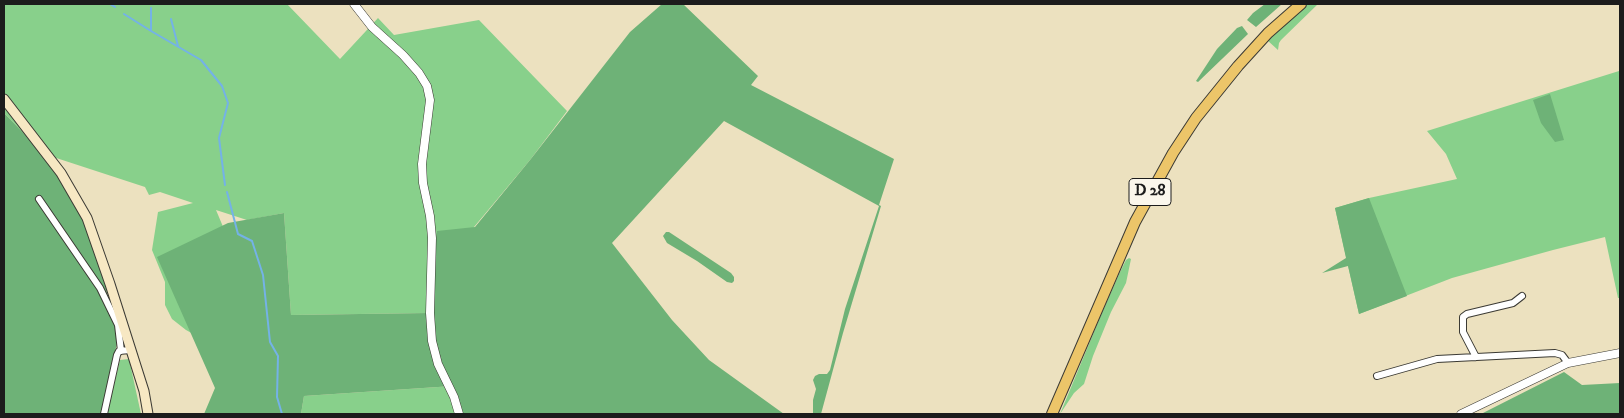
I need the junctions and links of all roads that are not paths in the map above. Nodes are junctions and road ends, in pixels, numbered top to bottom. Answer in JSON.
{"nodes":[{"id":1,"x":354,"y":4,"type":"edge"},
{"id":2,"x":1293,"y":4,"type":"edge"},
{"id":3,"x":1301,"y":4,"type":"edge"},
{"id":4,"x":4,"y":99,"type":"edge"},
{"id":5,"x":40,"y":199,"type":"dead end"},
{"id":6,"x":1522,"y":296,"type":"dead end"},
{"id":7,"x":118,"y":319,"type":"junction"},
{"id":8,"x":126,"y":351,"type":"junction"},
{"id":9,"x":1620,"y":353,"type":"edge"},
{"id":10,"x":1476,"y":357,"type":"junction"},
{"id":11,"x":1568,"y":363,"type":"junction"},
{"id":12,"x":1377,"y":376,"type":"dead end"},
{"id":13,"x":104,"y":414,"type":"edge"},
{"id":14,"x":148,"y":414,"type":"edge"},
{"id":15,"x":459,"y":414,"type":"edge"},
{"id":16,"x":1047,"y":414,"type":"edge"},
{"id":17,"x":1052,"y":414,"type":"edge"},
{"id":18,"x":1461,"y":414,"type":"edge"}],
"edges":[{"from":1,"to":15,"type":"street"},
{"from":2,"to":16,"type":"main road","number":"D 28"},
{"from":3,"to":17,"type":"main road","number":"D 28"},
{"from":4,"to":7,"type":"main road"},
{"from":5,"to":7,"type":"street"},
{"from":6,"to":10,"type":"street"},
{"from":7,"to":8,"type":"main road"},
{"from":8,"to":13,"type":"street"},
{"from":8,"to":14,"type":"main road"},
{"from":9,"to":11,"type":"street"},
{"from":10,"to":11,"type":"street"},
{"from":10,"to":12,"type":"street"},
{"from":11,"to":18,"type":"street"}]}
